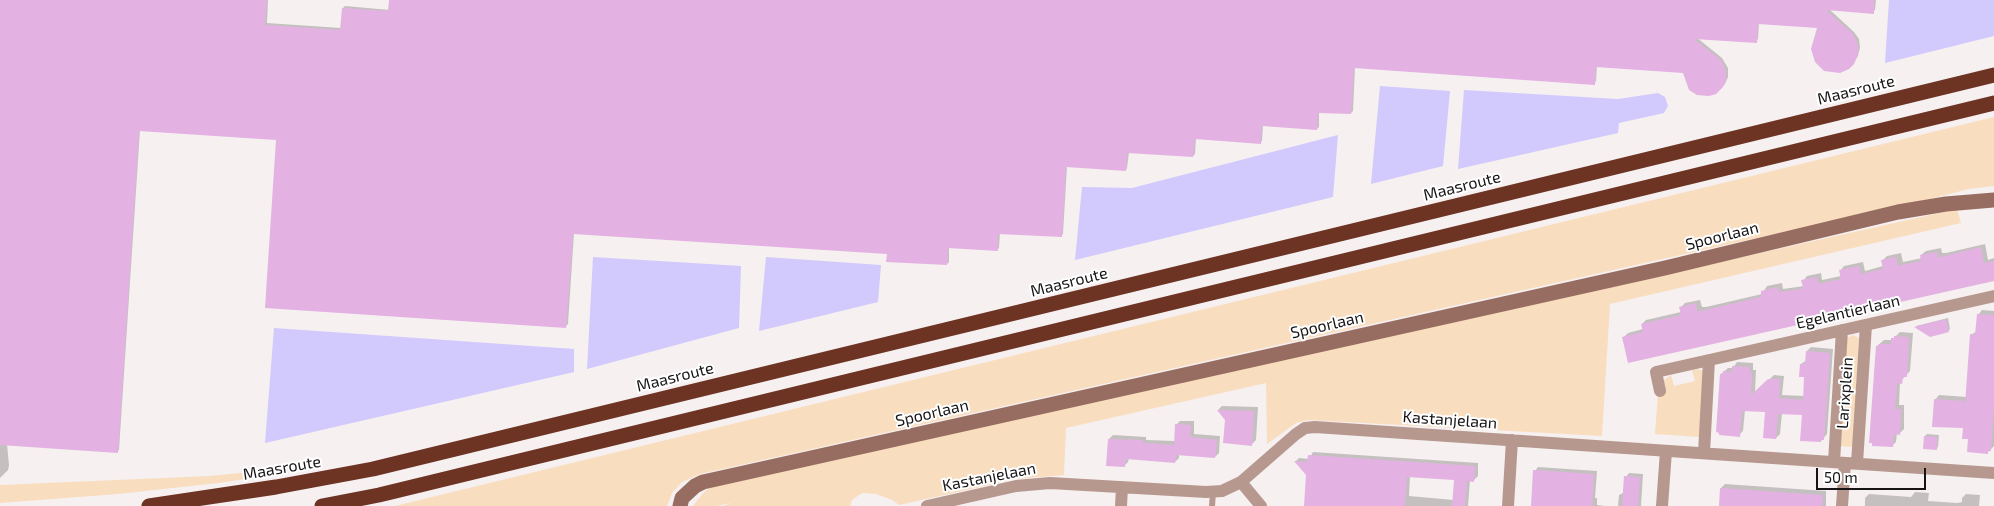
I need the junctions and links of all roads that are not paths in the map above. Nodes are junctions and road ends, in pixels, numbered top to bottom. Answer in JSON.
{"nodes":[{"id":1,"x":1994,"y":74,"type":"edge"},
{"id":2,"x":1994,"y":104,"type":"edge"},
{"id":3,"x":1994,"y":200,"type":"edge"},
{"id":4,"x":1994,"y":296,"type":"edge"},
{"id":5,"x":1866,"y":325,"type":"junction"},
{"id":6,"x":1842,"y":330,"type":"junction"},
{"id":7,"x":1709,"y":360,"type":"junction"},
{"id":8,"x":1660,"y":391,"type":"dead end"},
{"id":9,"x":1512,"y":440,"type":"junction"},
{"id":10,"x":1666,"y":451,"type":"junction"},
{"id":11,"x":1704,"y":453,"type":"junction"},
{"id":12,"x":1845,"y":463,"type":"junction"},
{"id":13,"x":1994,"y":473,"type":"edge"},
{"id":14,"x":1241,"y":482,"type":"junction"},
{"id":15,"x":1122,"y":487,"type":"junction"},
{"id":16,"x":1213,"y":492,"type":"junction"},
{"id":17,"x":149,"y":506,"type":"edge"},
{"id":18,"x":322,"y":506,"type":"edge"},
{"id":19,"x":680,"y":506,"type":"edge"},
{"id":20,"x":927,"y":506,"type":"edge"},
{"id":21,"x":1121,"y":506,"type":"edge"},
{"id":22,"x":1212,"y":506,"type":"edge"},
{"id":23,"x":1261,"y":506,"type":"edge"},
{"id":24,"x":1508,"y":506,"type":"edge"},
{"id":25,"x":1662,"y":506,"type":"edge"},
{"id":26,"x":1842,"y":506,"type":"edge"}],
"edges":[{"from":1,"to":17,"type":"highway","name":"Maasroute"},
{"from":2,"to":18,"type":"highway"},
{"from":3,"to":19,"type":"main road","name":"Spoorlaan"},
{"from":4,"to":5,"type":"street","name":"Egelantierlaan"},
{"from":5,"to":6,"type":"street","name":"Egelantierlaan"},
{"from":5,"to":12,"type":"street","name":"Larixplein"},
{"from":6,"to":7,"type":"street","name":"Egelantierlaan"},
{"from":6,"to":12,"type":"street","name":"Larixplein"},
{"from":7,"to":8,"type":"street","name":"Egelantierlaan"},
{"from":7,"to":11,"type":"street"},
{"from":9,"to":10,"type":"street","name":"Kastanjelaan"},
{"from":9,"to":14,"type":"street","name":"Kastanjelaan"},
{"from":9,"to":24,"type":"street"},
{"from":10,"to":11,"type":"street","name":"Kastanjelaan"},
{"from":10,"to":25,"type":"street"},
{"from":11,"to":12,"type":"street","name":"Kastanjelaan"},
{"from":12,"to":13,"type":"street","name":"Kastanjelaan"},
{"from":12,"to":26,"type":"street"},
{"from":14,"to":16,"type":"street","name":"Kastanjelaan"},
{"from":14,"to":23,"type":"street"},
{"from":15,"to":16,"type":"street","name":"Kastanjelaan"},
{"from":15,"to":20,"type":"street","name":"Kastanjelaan"},
{"from":15,"to":21,"type":"street"},
{"from":16,"to":22,"type":"lane"}]}
